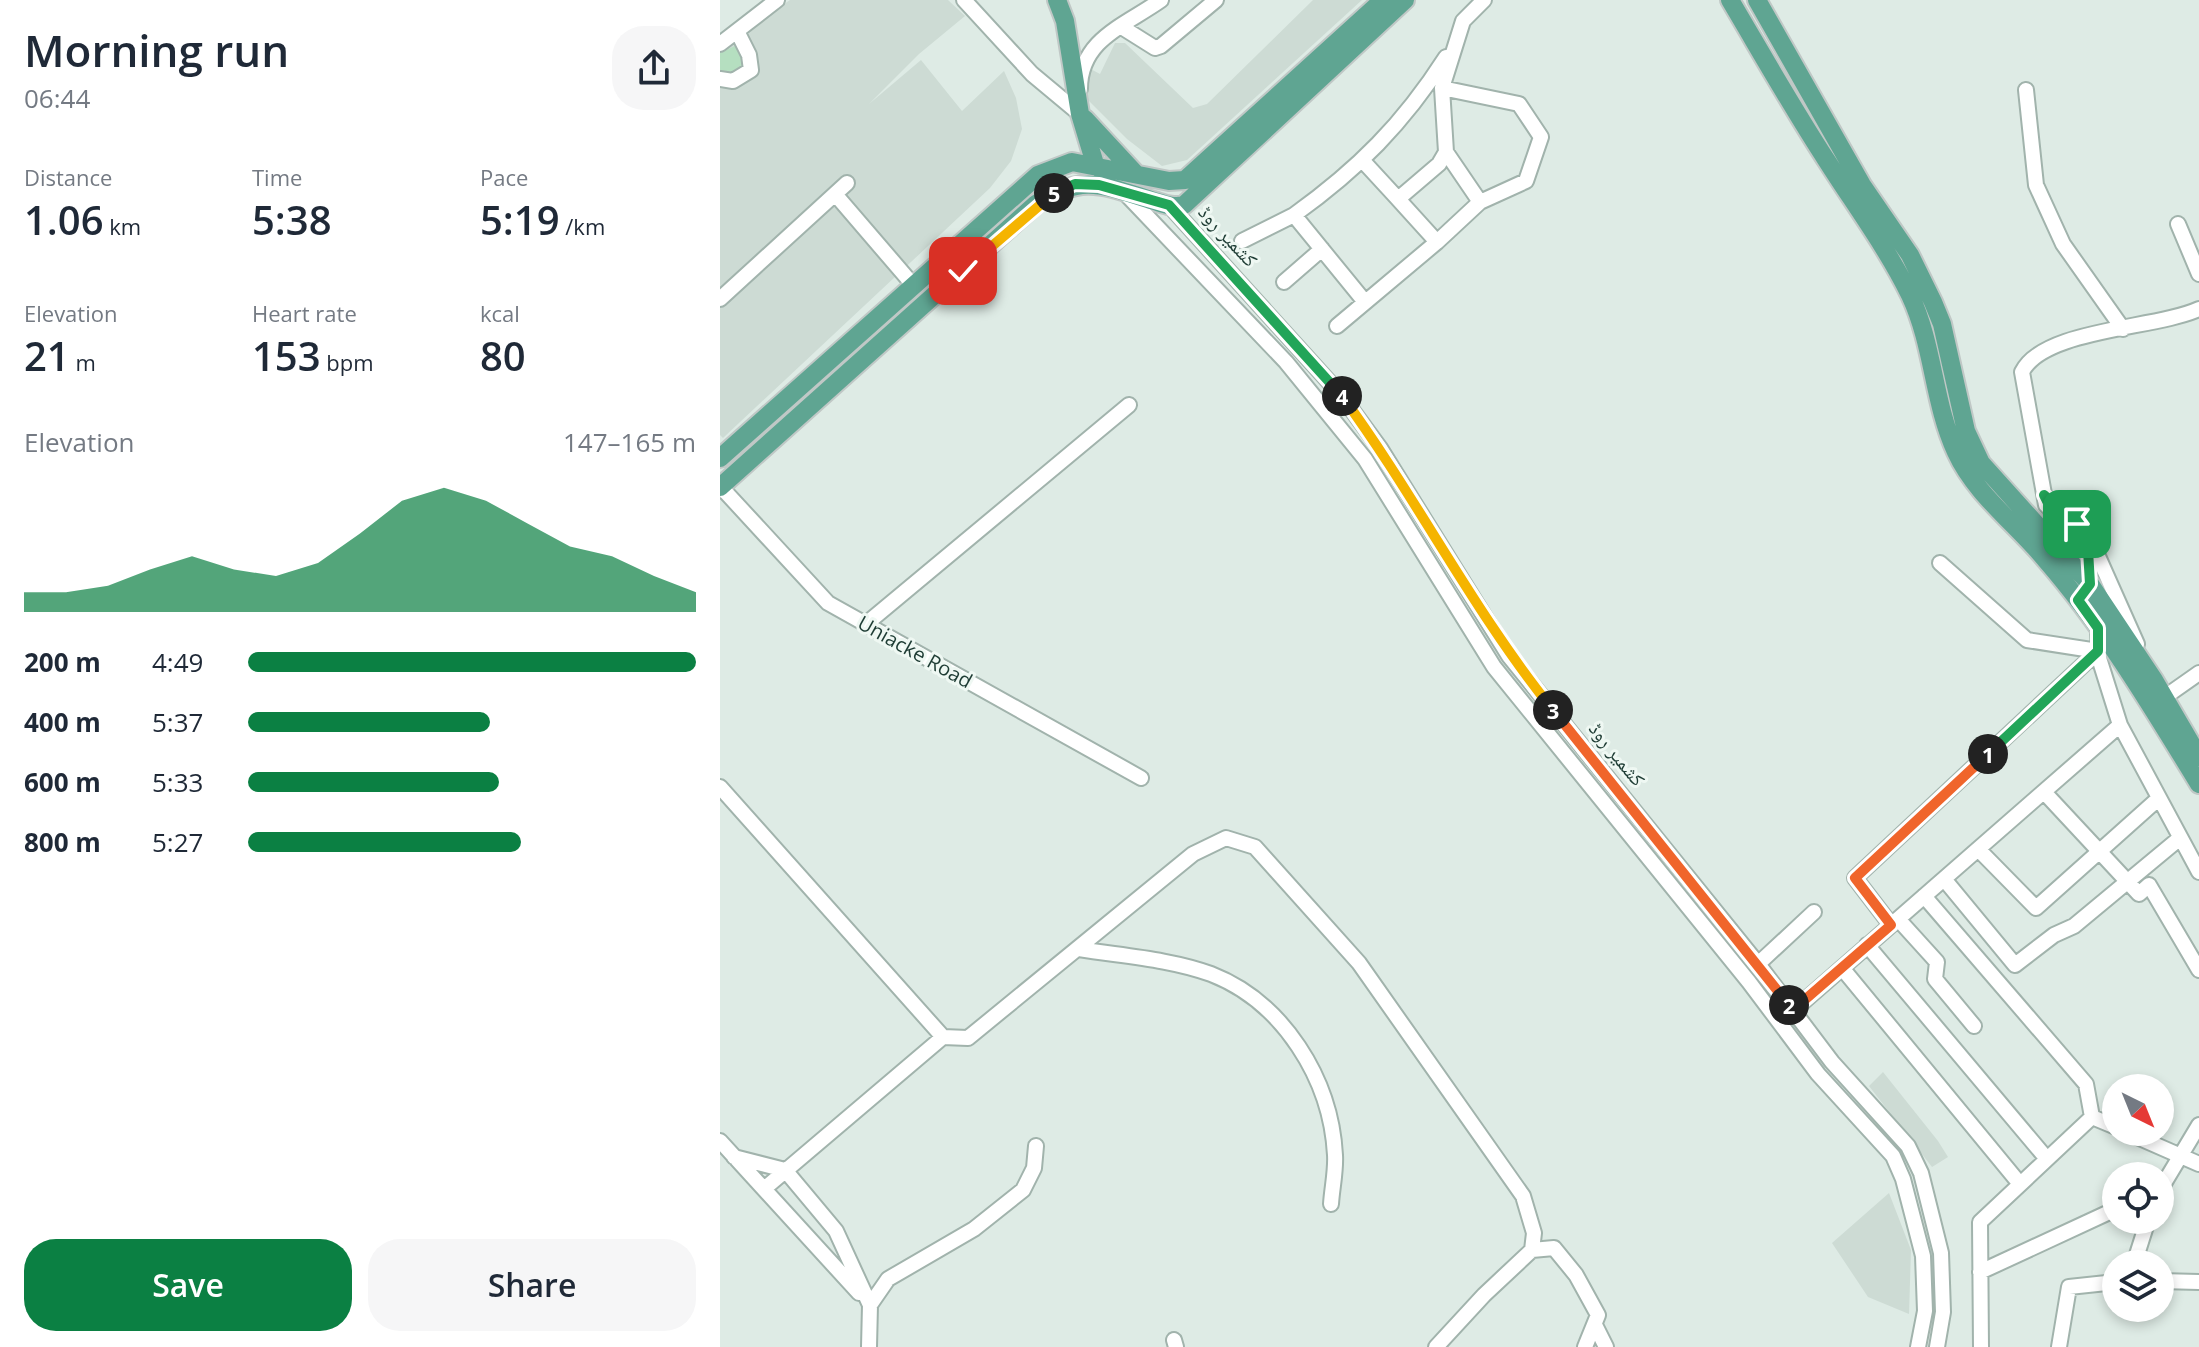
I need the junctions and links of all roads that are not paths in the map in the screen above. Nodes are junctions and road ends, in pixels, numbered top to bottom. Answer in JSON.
{"nodes":[{"id":1,"x":777,"y":0,"type":"edge"},
{"id":2,"x":964,"y":0,"type":"edge"},
{"id":3,"x":1057,"y":0,"type":"edge"},
{"id":4,"x":1161,"y":0,"type":"edge"},
{"id":5,"x":1216,"y":0,"type":"edge"},
{"id":6,"x":1383,"y":0,"type":"edge"},
{"id":7,"x":1405,"y":0,"type":"edge"},
{"id":8,"x":1484,"y":0,"type":"edge"},
{"id":9,"x":1730,"y":0,"type":"edge"},
{"id":10,"x":1757,"y":0,"type":"edge"},
{"id":11,"x":1120,"y":26,"type":"junction"},
{"id":12,"x":738,"y":33,"type":"junction"},
{"id":13,"x":720,"y":44,"type":"edge"},
{"id":14,"x":1452,"y":46,"type":"junction"},
{"id":15,"x":720,"y":79,"type":"edge"},
{"id":16,"x":1442,"y":88,"type":"junction"},
{"id":17,"x":2026,"y":90,"type":"dead end"},
{"id":18,"x":1080,"y":114,"type":"junction"},
{"id":19,"x":1446,"y":152,"type":"junction"},
{"id":20,"x":1363,"y":161,"type":"junction"},
{"id":21,"x":1095,"y":164,"type":"junction"},
{"id":22,"x":1135,"y":172,"type":"junction"},
{"id":23,"x":847,"y":183,"type":"dead end"},
{"id":24,"x":1123,"y":191,"type":"junction"},
{"id":25,"x":835,"y":194,"type":"junction"},
{"id":26,"x":1398,"y":199,"type":"junction"},
{"id":27,"x":1480,"y":202,"type":"junction"},
{"id":28,"x":1169,"y":205,"type":"junction"},
{"id":29,"x":1294,"y":215,"type":"junction"},
{"id":30,"x":2178,"y":224,"type":"dead end"},
{"id":31,"x":1242,"y":241,"type":"dead end"},
{"id":32,"x":1437,"y":242,"type":"junction"},
{"id":33,"x":1322,"y":249,"type":"junction"},
{"id":34,"x":2199,"y":274,"type":"edge"},
{"id":35,"x":1284,"y":282,"type":"dead end"},
{"id":36,"x":914,"y":286,"type":"junction"},
{"id":37,"x":720,"y":299,"type":"edge"},
{"id":38,"x":1365,"y":302,"type":"junction"},
{"id":39,"x":2199,"y":309,"type":"edge"},
{"id":40,"x":874,"y":321,"type":"junction"},
{"id":41,"x":1337,"y":326,"type":"dead end"},
{"id":42,"x":2123,"y":329,"type":"junction"},
{"id":43,"x":889,"y":337,"type":"junction"},
{"id":44,"x":1341,"y":395,"type":"junction"},
{"id":45,"x":1129,"y":405,"type":"dead end"},
{"id":46,"x":1323,"y":408,"type":"junction"},
{"id":47,"x":720,"y":458,"type":"edge"},
{"id":48,"x":720,"y":487,"type":"edge"},
{"id":49,"x":2044,"y":495,"type":"junction"},
{"id":50,"x":1411,"y":497,"type":"junction"},
{"id":51,"x":1394,"y":506,"type":"junction"},
{"id":52,"x":1940,"y":563,"type":"dead end"},
{"id":53,"x":2090,"y":584,"type":"junction"},
{"id":54,"x":2078,"y":600,"type":"junction"},
{"id":55,"x":1481,"y":610,"type":"junction"},
{"id":56,"x":1465,"y":620,"type":"junction"},
{"id":57,"x":866,"y":624,"type":"junction"},
{"id":58,"x":2098,"y":628,"type":"junction"},
{"id":59,"x":2098,"y":651,"type":"junction"},
{"id":60,"x":2199,"y":673,"type":"edge"},
{"id":61,"x":2154,"y":680,"type":"junction"},
{"id":62,"x":2162,"y":699,"type":"junction"},
{"id":63,"x":2120,"y":725,"type":"junction"},
{"id":64,"x":2199,"y":757,"type":"edge"},
{"id":65,"x":1141,"y":778,"type":"dead end"},
{"id":66,"x":2199,"y":784,"type":"edge"},
{"id":67,"x":720,"y":787,"type":"edge"},
{"id":68,"x":2044,"y":792,"type":"junction"},
{"id":69,"x":2158,"y":799,"type":"junction"},
{"id":70,"x":1651,"y":832,"type":"junction"},
{"id":71,"x":2180,"y":838,"type":"junction"},
{"id":72,"x":1637,"y":843,"type":"junction"},
{"id":73,"x":1978,"y":849,"type":"junction"},
{"id":74,"x":2099,"y":852,"type":"junction"},
{"id":75,"x":1677,"y":863,"type":"junction"},
{"id":76,"x":2199,"y":872,"type":"edge"},
{"id":77,"x":1662,"y":875,"type":"junction"},
{"id":78,"x":1944,"y":879,"type":"junction"},
{"id":79,"x":2126,"y":881,"type":"junction"},
{"id":80,"x":1924,"y":896,"type":"junction"},
{"id":81,"x":1814,"y":912,"type":"dead end"},
{"id":82,"x":1894,"y":922,"type":"junction"},
{"id":83,"x":1867,"y":945,"type":"junction"},
{"id":84,"x":1079,"y":949,"type":"junction"},
{"id":85,"x":1761,"y":967,"type":"junction"},
{"id":86,"x":1842,"y":968,"type":"junction"},
{"id":87,"x":2199,"y":970,"type":"edge"},
{"id":88,"x":1749,"y":982,"type":"junction"},
{"id":89,"x":1793,"y":1010,"type":"junction"},
{"id":90,"x":1779,"y":1022,"type":"junction"},
{"id":91,"x":1974,"y":1026,"type":"dead end"},
{"id":92,"x":943,"y":1037,"type":"junction"},
{"id":93,"x":2092,"y":1117,"type":"junction"},
{"id":94,"x":2102,"y":1121,"type":"edge"},
{"id":95,"x":2199,"y":1125,"type":"edge"},
{"id":96,"x":720,"y":1141,"type":"edge"},
{"id":97,"x":1036,"y":1146,"type":"dead end"},
{"id":98,"x":2158,"y":1146,"type":"edge"},
{"id":99,"x":2180,"y":1156,"type":"junction"},
{"id":100,"x":734,"y":1157,"type":"junction"},
{"id":101,"x":2047,"y":1159,"type":"junction"},
{"id":102,"x":2199,"y":1164,"type":"edge"},
{"id":103,"x":2174,"y":1166,"type":"edge"},
{"id":104,"x":785,"y":1170,"type":"junction"},
{"id":105,"x":2020,"y":1184,"type":"junction"},
{"id":106,"x":764,"y":1189,"type":"junction"},
{"id":107,"x":1331,"y":1204,"type":"dead end"},
{"id":108,"x":2102,"y":1215,"type":"edge"},
{"id":109,"x":1532,"y":1250,"type":"junction"},
{"id":110,"x":1980,"y":1272,"type":"junction"},
{"id":111,"x":2174,"y":1281,"type":"edge"},
{"id":112,"x":2199,"y":1282,"type":"edge"},
{"id":113,"x":2102,"y":1283,"type":"edge"},
{"id":114,"x":870,"y":1305,"type":"junction"},
{"id":115,"x":1596,"y":1327,"type":"junction"},
{"id":116,"x":1942,"y":1346,"type":"edge"},
{"id":117,"x":869,"y":1347,"type":"edge"},
{"id":118,"x":1436,"y":1347,"type":"edge"},
{"id":119,"x":1585,"y":1347,"type":"edge"},
{"id":120,"x":1606,"y":1347,"type":"edge"},
{"id":121,"x":1918,"y":1347,"type":"edge"},
{"id":122,"x":1981,"y":1347,"type":"edge"},
{"id":123,"x":2059,"y":1347,"type":"edge"}],
"edges":[{"from":1,"to":12,"type":"street"},
{"from":2,"to":18,"type":"street","name":"کشمیر روڈ"},
{"from":3,"to":18,"type":"main road"},
{"from":4,"to":11,"type":"street"},
{"from":5,"to":11,"type":"street"},
{"from":6,"to":22,"type":"main road"},
{"from":7,"to":28,"type":"main road"},
{"from":8,"to":14,"type":"street"},
{"from":9,"to":54,"type":"main road"},
{"from":10,"to":53,"type":"main road"},
{"from":11,"to":18,"type":"street"},
{"from":12,"to":13,"type":"street"},
{"from":12,"to":15,"type":"street"},
{"from":14,"to":16,"type":"street"},
{"from":14,"to":20,"type":"street"},
{"from":16,"to":19,"type":"street"},
{"from":16,"to":27,"type":"street"},
{"from":17,"to":42,"type":"street"},
{"from":18,"to":21,"type":"main road","name":"کشمیر روڈ"},
{"from":18,"to":22,"type":"main road","name":"کشمیر روڈ"},
{"from":19,"to":26,"type":"street"},
{"from":19,"to":27,"type":"street"},
{"from":20,"to":26,"type":"street"},
{"from":20,"to":29,"type":"street"},
{"from":21,"to":22,"type":"main road"},
{"from":21,"to":24,"type":"main road","name":"کشمیر روڈ"},
{"from":21,"to":36,"type":"main road"},
{"from":22,"to":28,"type":"main road","name":"کشمیر روڈ"},
{"from":23,"to":25,"type":"street"},
{"from":24,"to":28,"type":"main road"},
{"from":24,"to":43,"type":"main road"},
{"from":24,"to":46,"type":"street","name":"کشمیر روڈ"},
{"from":25,"to":36,"type":"street"},
{"from":25,"to":37,"type":"street"},
{"from":26,"to":32,"type":"street"},
{"from":27,"to":32,"type":"street"},
{"from":28,"to":44,"type":"street","name":"کشمیر روڈ"},
{"from":29,"to":31,"type":"street"},
{"from":29,"to":33,"type":"street"},
{"from":30,"to":34,"type":"street"},
{"from":32,"to":38,"type":"street"},
{"from":33,"to":35,"type":"street"},
{"from":33,"to":38,"type":"street"},
{"from":36,"to":40,"type":"main road"},
{"from":38,"to":41,"type":"street"},
{"from":39,"to":42,"type":"street"},
{"from":40,"to":43,"type":"main road"},
{"from":40,"to":47,"type":"main road"},
{"from":42,"to":49,"type":"street"},
{"from":43,"to":48,"type":"main road"},
{"from":44,"to":46,"type":"street"},
{"from":44,"to":50,"type":"street","name":"کشمیر روڈ"},
{"from":45,"to":57,"type":"street"},
{"from":46,"to":51,"type":"street","name":"کشمیر روڈ"},
{"from":48,"to":57,"type":"street","name":"Uniacke Road"},
{"from":49,"to":53,"type":"street"},
{"from":49,"to":61,"type":"street"},
{"from":50,"to":51,"type":"street"},
{"from":50,"to":55,"type":"street","name":"کشمیر روڈ"},
{"from":51,"to":56,"type":"street","name":"کشمیر روڈ"},
{"from":52,"to":59,"type":"street"},
{"from":53,"to":54,"type":"street"},
{"from":53,"to":61,"type":"main road"},
{"from":54,"to":58,"type":"main road"},
{"from":55,"to":56,"type":"street"},
{"from":55,"to":70,"type":"street","name":"کشمیر روڈ"},
{"from":56,"to":72,"type":"street","name":"کشمیر روڈ"},
{"from":57,"to":65,"type":"street","name":"Uniacke Road"},
{"from":58,"to":59,"type":"street"},
{"from":58,"to":66,"type":"main road"},
{"from":59,"to":63,"type":"street"},
{"from":59,"to":82,"type":"street"},
{"from":60,"to":62,"type":"street"},
{"from":61,"to":62,"type":"main road"},
{"from":62,"to":64,"type":"main road"},
{"from":63,"to":68,"type":"street"},
{"from":63,"to":69,"type":"street"},
{"from":67,"to":92,"type":"street"},
{"from":68,"to":73,"type":"street"},
{"from":68,"to":74,"type":"street"},
{"from":69,"to":71,"type":"street"},
{"from":69,"to":74,"type":"street"},
{"from":70,"to":72,"type":"street"},
{"from":70,"to":75,"type":"street","name":"کشمیر روڈ"},
{"from":71,"to":76,"type":"street"},
{"from":71,"to":79,"type":"street"},
{"from":72,"to":77,"type":"street","name":"کشمیر روڈ"},
{"from":73,"to":74,"type":"street"},
{"from":73,"to":78,"type":"street"},
{"from":74,"to":79,"type":"street"},
{"from":75,"to":77,"type":"street"},
{"from":75,"to":85,"type":"street","name":"کشمیر روڈ"},
{"from":77,"to":88,"type":"street","name":"کشمیر روڈ"},
{"from":78,"to":79,"type":"street"},
{"from":78,"to":80,"type":"street"},
{"from":79,"to":87,"type":"street"},
{"from":80,"to":82,"type":"street"},
{"from":80,"to":93,"type":"street"},
{"from":81,"to":85,"type":"street"},
{"from":82,"to":83,"type":"street"},
{"from":82,"to":91,"type":"street"},
{"from":83,"to":86,"type":"street"},
{"from":83,"to":101,"type":"street"},
{"from":84,"to":92,"type":"street"},
{"from":84,"to":107,"type":"street"},
{"from":84,"to":109,"type":"street"},
{"from":85,"to":88,"type":"street"},
{"from":85,"to":89,"type":"street","name":"کشمیر روڈ"},
{"from":86,"to":89,"type":"street"},
{"from":86,"to":105,"type":"street"},
{"from":88,"to":90,"type":"street","name":"کشمیر روڈ"},
{"from":89,"to":90,"type":"street"},
{"from":89,"to":116,"type":"street","name":"کشمیر روڈ"},
{"from":90,"to":121,"type":"street","name":"کشمیر روڈ"},
{"from":92,"to":104,"type":"street"},
{"from":93,"to":94,"type":"street"},
{"from":93,"to":101,"type":"street"},
{"from":95,"to":99,"type":"street"},
{"from":96,"to":100,"type":"street"},
{"from":97,"to":114,"type":"street"},
{"from":98,"to":99,"type":"street"},
{"from":99,"to":102,"type":"street"},
{"from":99,"to":103,"type":"street"},
{"from":100,"to":104,"type":"street"},
{"from":100,"to":106,"type":"street"},
{"from":101,"to":105,"type":"street"},
{"from":104,"to":106,"type":"street"},
{"from":104,"to":114,"type":"street"},
{"from":105,"to":110,"type":"street"},
{"from":106,"to":114,"type":"street"},
{"from":108,"to":110,"type":"street"},
{"from":109,"to":115,"type":"street"},
{"from":109,"to":118,"type":"street"},
{"from":110,"to":122,"type":"street"},
{"from":111,"to":112,"type":"street"},
{"from":113,"to":123,"type":"street"},
{"from":114,"to":117,"type":"street"},
{"from":115,"to":119,"type":"street"},
{"from":115,"to":120,"type":"street"}]}
